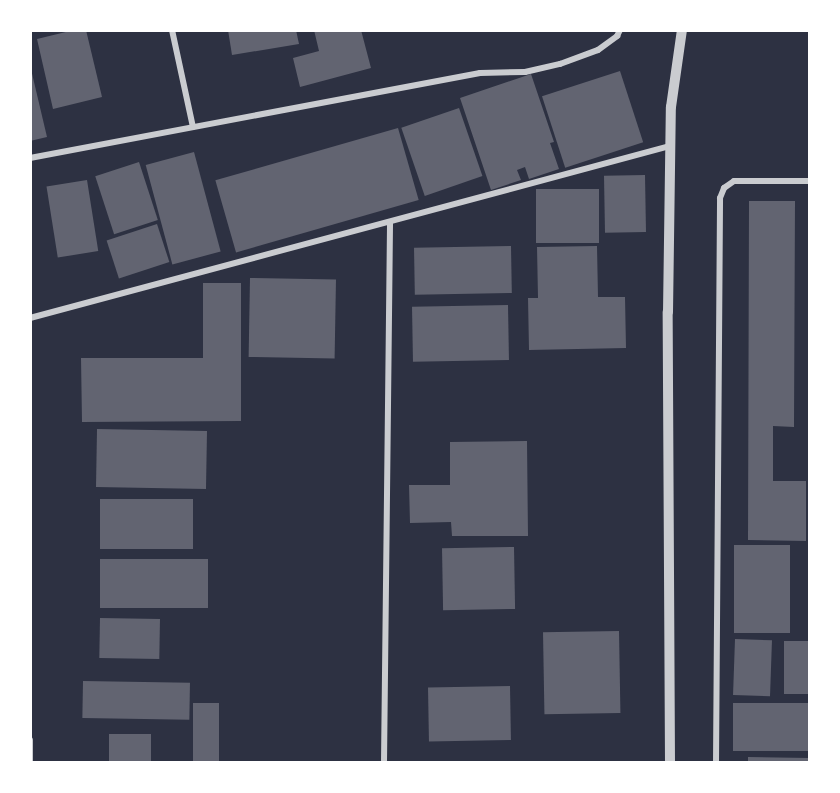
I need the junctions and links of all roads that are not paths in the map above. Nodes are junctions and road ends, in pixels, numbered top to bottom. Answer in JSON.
{"nodes":[{"id":1,"x":172,"y":30,"type":"edge"},
{"id":2,"x":620,"y":30,"type":"edge"},
{"id":3,"x":682,"y":30,"type":"edge"},
{"id":4,"x":193,"y":127,"type":"junction"},
{"id":5,"x":670,"y":146,"type":"junction"},
{"id":6,"x":30,"y":158,"type":"edge"},
{"id":7,"x":810,"y":181,"type":"edge"},
{"id":8,"x":390,"y":222,"type":"junction"},
{"id":9,"x":30,"y":318,"type":"edge"},
{"id":10,"x":30,"y":740,"type":"edge"},
{"id":11,"x":30,"y":763,"type":"edge"},
{"id":12,"x":384,"y":763,"type":"edge"},
{"id":13,"x":670,"y":763,"type":"edge"},
{"id":14,"x":716,"y":763,"type":"edge"}],
"edges":[{"from":1,"to":4,"type":"street"},
{"from":2,"to":4,"type":"street"},
{"from":3,"to":5,"type":"street"},
{"from":4,"to":6,"type":"street"},
{"from":5,"to":8,"type":"street"},
{"from":5,"to":13,"type":"street"},
{"from":7,"to":14,"type":"street"},
{"from":8,"to":9,"type":"street"},
{"from":8,"to":12,"type":"street"},
{"from":10,"to":11,"type":"street"}]}
